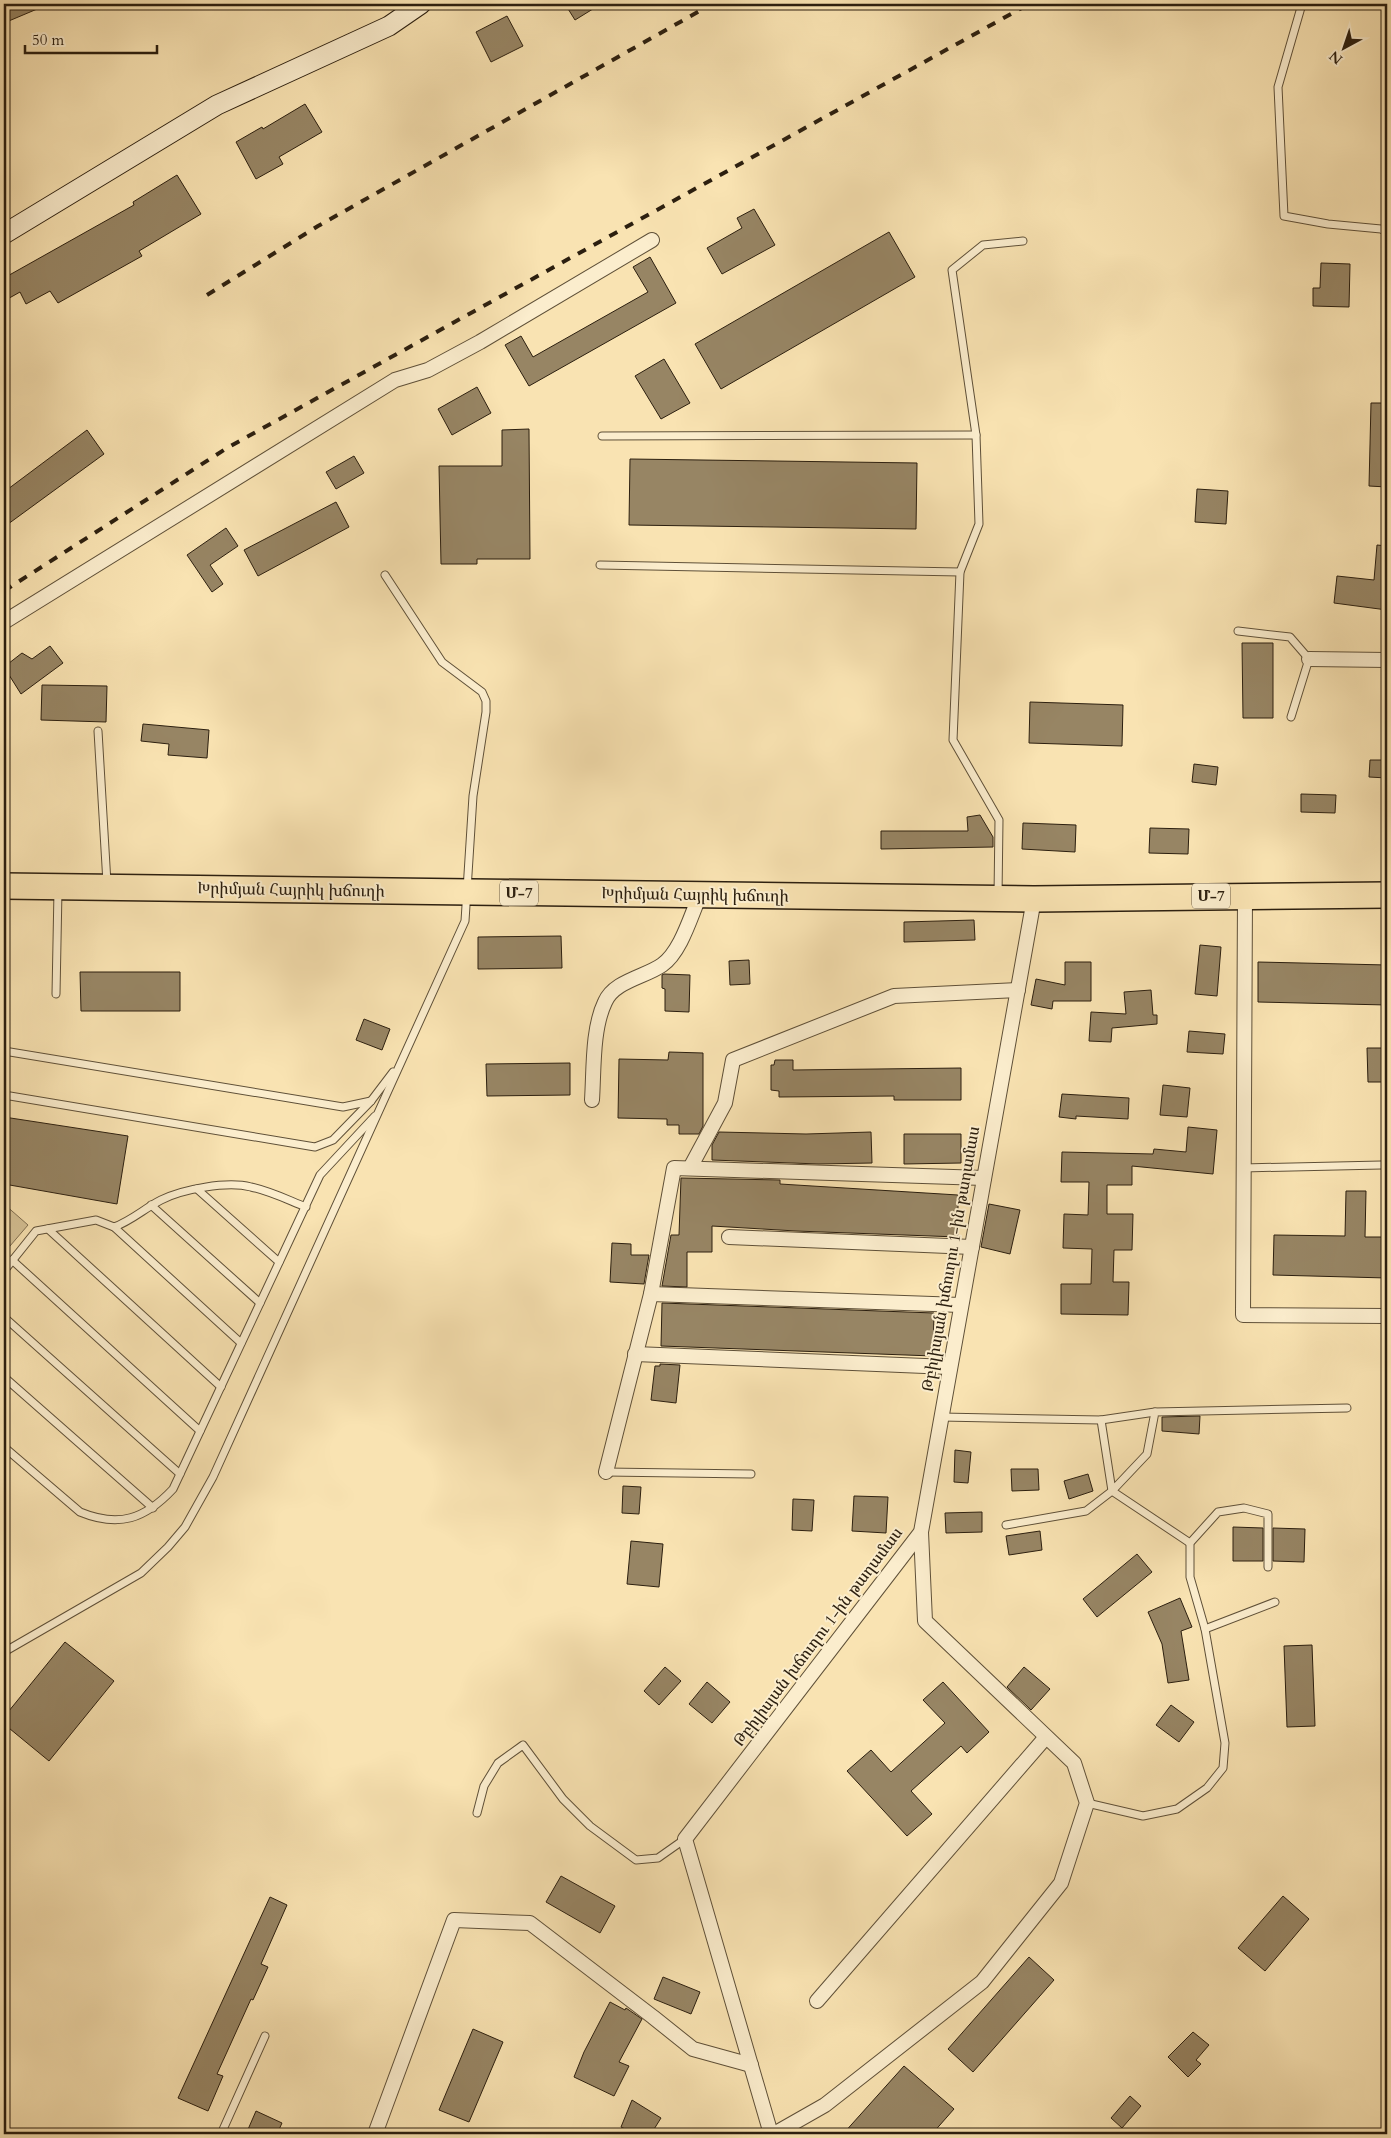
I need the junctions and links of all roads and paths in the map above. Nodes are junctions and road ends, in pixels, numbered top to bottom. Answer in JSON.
{"nodes":[{"id":1,"x":421,"y":4,"type":"edge"},
{"id":2,"x":1302,"y":4,"type":"edge"},
{"id":3,"x":1387,"y":232,"type":"edge"},
{"id":4,"x":4,"y":234,"type":"edge"},
{"id":5,"x":652,"y":240,"type":"dead end"},
{"id":6,"x":1023,"y":240,"type":"dead end"},
{"id":7,"x":976,"y":435,"type":"junction"},
{"id":8,"x":602,"y":436,"type":"dead end"},
{"id":9,"x":600,"y":565,"type":"dead end"},
{"id":10,"x":960,"y":572,"type":"junction"},
{"id":11,"x":385,"y":576,"type":"dead end"},
{"id":12,"x":4,"y":622,"type":"edge"},
{"id":13,"x":1238,"y":631,"type":"dead end"},
{"id":14,"x":1310,"y":659,"type":"junction"},
{"id":15,"x":1387,"y":660,"type":"edge"},
{"id":16,"x":1291,"y":717,"type":"dead end"},
{"id":17,"x":98,"y":732,"type":"dead end"},
{"id":18,"x":4,"y":886,"type":"edge"},
{"id":19,"x":58,"y":887,"type":"junction"},
{"id":20,"x":107,"y":887,"type":"junction"},
{"id":21,"x":466,"y":892,"type":"junction"},
{"id":22,"x":700,"y":895,"type":"junction"},
{"id":23,"x":1387,"y":895,"type":"edge"},
{"id":24,"x":1245,"y":896,"type":"junction"},
{"id":25,"x":998,"y":898,"type":"junction"},
{"id":26,"x":1034,"y":899,"type":"junction"},
{"id":27,"x":1018,"y":990,"type":"junction"},
{"id":28,"x":56,"y":994,"type":"dead end"},
{"id":29,"x":4,"y":1051,"type":"edge"},
{"id":30,"x":402,"y":1060,"type":"junction"},
{"id":31,"x":4,"y":1095,"type":"edge"},
{"id":32,"x":592,"y":1100,"type":"dead end"},
{"id":33,"x":372,"y":1101,"type":"junction"},
{"id":34,"x":378,"y":1112,"type":"junction"},
{"id":35,"x":1381,"y":1165,"type":"dead end"},
{"id":36,"x":690,"y":1168,"type":"junction"},
{"id":37,"x":1244,"y":1168,"type":"junction"},
{"id":38,"x":984,"y":1178,"type":"junction"},
{"id":39,"x":197,"y":1189,"type":"junction"},
{"id":40,"x":151,"y":1205,"type":"junction"},
{"id":41,"x":306,"y":1207,"type":"junction"},
{"id":42,"x":114,"y":1227,"type":"junction"},
{"id":43,"x":48,"y":1229,"type":"junction"},
{"id":44,"x":729,"y":1238,"type":"dead end"},
{"id":45,"x":972,"y":1247,"type":"junction"},
{"id":46,"x":12,"y":1260,"type":"junction"},
{"id":47,"x":280,"y":1262,"type":"junction"},
{"id":48,"x":4,"y":1270,"type":"edge"},
{"id":49,"x":651,"y":1294,"type":"junction"},
{"id":50,"x":260,"y":1303,"type":"junction"},
{"id":51,"x":961,"y":1305,"type":"junction"},
{"id":52,"x":1387,"y":1316,"type":"edge"},
{"id":53,"x":4,"y":1317,"type":"edge"},
{"id":54,"x":241,"y":1343,"type":"junction"},
{"id":55,"x":635,"y":1354,"type":"junction"},
{"id":56,"x":949,"y":1367,"type":"junction"},
{"id":57,"x":4,"y":1377,"type":"edge"},
{"id":58,"x":221,"y":1387,"type":"junction"},
{"id":59,"x":1347,"y":1408,"type":"dead end"},
{"id":60,"x":1156,"y":1412,"type":"junction"},
{"id":61,"x":940,"y":1417,"type":"junction"},
{"id":62,"x":1101,"y":1420,"type":"junction"},
{"id":63,"x":200,"y":1431,"type":"junction"},
{"id":64,"x":4,"y":1447,"type":"edge"},
{"id":65,"x":606,"y":1472,"type":"joint"},
{"id":66,"x":180,"y":1474,"type":"junction"},
{"id":67,"x":752,"y":1474,"type":"dead end"},
{"id":68,"x":1112,"y":1491,"type":"junction"},
{"id":69,"x":153,"y":1508,"type":"junction"},
{"id":70,"x":1006,"y":1524,"type":"dead end"},
{"id":71,"x":921,"y":1532,"type":"junction"},
{"id":72,"x":1190,"y":1543,"type":"junction"},
{"id":73,"x":1268,"y":1567,"type":"dead end"},
{"id":74,"x":1275,"y":1602,"type":"dead end"},
{"id":75,"x":1205,"y":1630,"type":"junction"},
{"id":76,"x":4,"y":1652,"type":"edge"},
{"id":77,"x":1046,"y":1737,"type":"junction"},
{"id":78,"x":1087,"y":1802,"type":"junction"},
{"id":79,"x":477,"y":1813,"type":"dead end"},
{"id":80,"x":685,"y":1839,"type":"junction"},
{"id":81,"x":817,"y":2001,"type":"dead end"},
{"id":82,"x":265,"y":2036,"type":"dead end"},
{"id":83,"x":751,"y":2065,"type":"junction"},
{"id":84,"x":221,"y":2134,"type":"edge"},
{"id":85,"x":375,"y":2134,"type":"edge"},
{"id":86,"x":773,"y":2134,"type":"edge"}],
"edges":[{"from":1,"to":4,"type":"street"},
{"from":2,"to":3,"type":"lane"},
{"from":5,"to":12,"type":"street"},
{"from":6,"to":7,"type":"lane"},
{"from":7,"to":8,"type":"lane"},
{"from":7,"to":10,"type":"lane"},
{"from":9,"to":10,"type":"lane"},
{"from":10,"to":25,"type":"lane"},
{"from":11,"to":21,"type":"lane"},
{"from":13,"to":14,"type":"lane"},
{"from":14,"to":15,"type":"street"},
{"from":14,"to":16,"type":"lane"},
{"from":17,"to":20,"type":"lane"},
{"from":18,"to":19,"type":"highway","name":"Խրիմյան Հայրիկ խճուղի","number":"Մ-7"},
{"from":19,"to":20,"type":"highway","name":"Խրիմյան Հայրիկ խճուղի","number":"Մ-7"},
{"from":19,"to":28,"type":"lane"},
{"from":20,"to":21,"type":"highway","name":"Խրիմյան Հայրիկ խճուղի","number":"Մ-7"},
{"from":21,"to":22,"type":"highway","name":"Խրիմյան Հայրիկ խճուղի","number":"Մ-7"},
{"from":21,"to":30,"type":"lane"},
{"from":22,"to":25,"type":"highway","name":"Խրիմյան Հայրիկ խճուղի","number":"Մ-7"},
{"from":22,"to":32,"type":"street"},
{"from":23,"to":24,"type":"highway","name":"Խրիմյան Հայրիկ խճուղի","number":"Մ-7"},
{"from":24,"to":26,"type":"highway","name":"Խրիմյան Հայրիկ խճուղի","number":"Մ-7"},
{"from":24,"to":37,"type":"street"},
{"from":25,"to":26,"type":"highway","name":"Խրիմյան Հայրիկ խճուղի","number":"Մ-7"},
{"from":26,"to":27,"type":"street","name":"Թբիլիսյան խճուղու 1-ին թաղամաս"},
{"from":27,"to":36,"type":"street"},
{"from":27,"to":38,"type":"street","name":"Թբիլիսյան խճուղու 1-ին թաղամաս"},
{"from":29,"to":33,"type":"lane"},
{"from":30,"to":33,"type":"lane"},
{"from":30,"to":34,"type":"lane"},
{"from":31,"to":33,"type":"lane"},
{"from":34,"to":41,"type":"lane"},
{"from":34,"to":76,"type":"lane"},
{"from":35,"to":37,"type":"lane"},
{"from":36,"to":38,"type":"street"},
{"from":36,"to":49,"type":"street"},
{"from":37,"to":52,"type":"street"},
{"from":38,"to":45,"type":"street","name":"Թբիլիսյան խճուղու 1-ին թաղամաս"},
{"from":39,"to":40,"type":"lane"},
{"from":39,"to":41,"type":"lane"},
{"from":39,"to":47,"type":"lane"},
{"from":40,"to":42,"type":"lane"},
{"from":40,"to":50,"type":"lane"},
{"from":41,"to":47,"type":"lane"},
{"from":42,"to":43,"type":"lane"},
{"from":42,"to":54,"type":"lane"},
{"from":43,"to":46,"type":"lane"},
{"from":43,"to":58,"type":"lane"},
{"from":44,"to":45,"type":"street"},
{"from":45,"to":51,"type":"street","name":"Թբիլիսյան խճուղու 1-ին թաղամաս"},
{"from":46,"to":48,"type":"lane"},
{"from":46,"to":63,"type":"lane"},
{"from":47,"to":50,"type":"lane"},
{"from":49,"to":51,"type":"street"},
{"from":49,"to":55,"type":"street"},
{"from":50,"to":54,"type":"lane"},
{"from":51,"to":56,"type":"street","name":"Թբիլիսյան խճուղու 1-ին թաղամաս"},
{"from":53,"to":66,"type":"lane"},
{"from":54,"to":58,"type":"lane"},
{"from":55,"to":56,"type":"street"},
{"from":55,"to":65,"type":"street"},
{"from":56,"to":61,"type":"street","name":"Թբիլիսյան խճուղու 1-ին թաղամաս"},
{"from":57,"to":69,"type":"lane"},
{"from":58,"to":63,"type":"lane"},
{"from":59,"to":60,"type":"lane"},
{"from":60,"to":62,"type":"lane"},
{"from":60,"to":68,"type":"lane"},
{"from":61,"to":62,"type":"lane"},
{"from":61,"to":71,"type":"street","name":"Թբիլիսյան խճուղու 1-ին թաղամաս"},
{"from":62,"to":68,"type":"lane"},
{"from":63,"to":66,"type":"lane"},
{"from":64,"to":69,"type":"lane"},
{"from":65,"to":67,"type":"lane"},
{"from":66,"to":69,"type":"lane"},
{"from":68,"to":70,"type":"lane"},
{"from":68,"to":72,"type":"lane"},
{"from":71,"to":77,"type":"street"},
{"from":71,"to":80,"type":"street","name":"Թբիլիսյան խճուղու 1-ին թաղամաս"},
{"from":72,"to":73,"type":"lane"},
{"from":72,"to":75,"type":"lane"},
{"from":74,"to":75,"type":"lane"},
{"from":75,"to":78,"type":"lane"},
{"from":77,"to":78,"type":"street"},
{"from":77,"to":81,"type":"street"},
{"from":78,"to":86,"type":"street"},
{"from":79,"to":80,"type":"lane"},
{"from":80,"to":83,"type":"street"},
{"from":82,"to":84,"type":"lane"},
{"from":83,"to":85,"type":"street"},
{"from":83,"to":86,"type":"street"}]}
